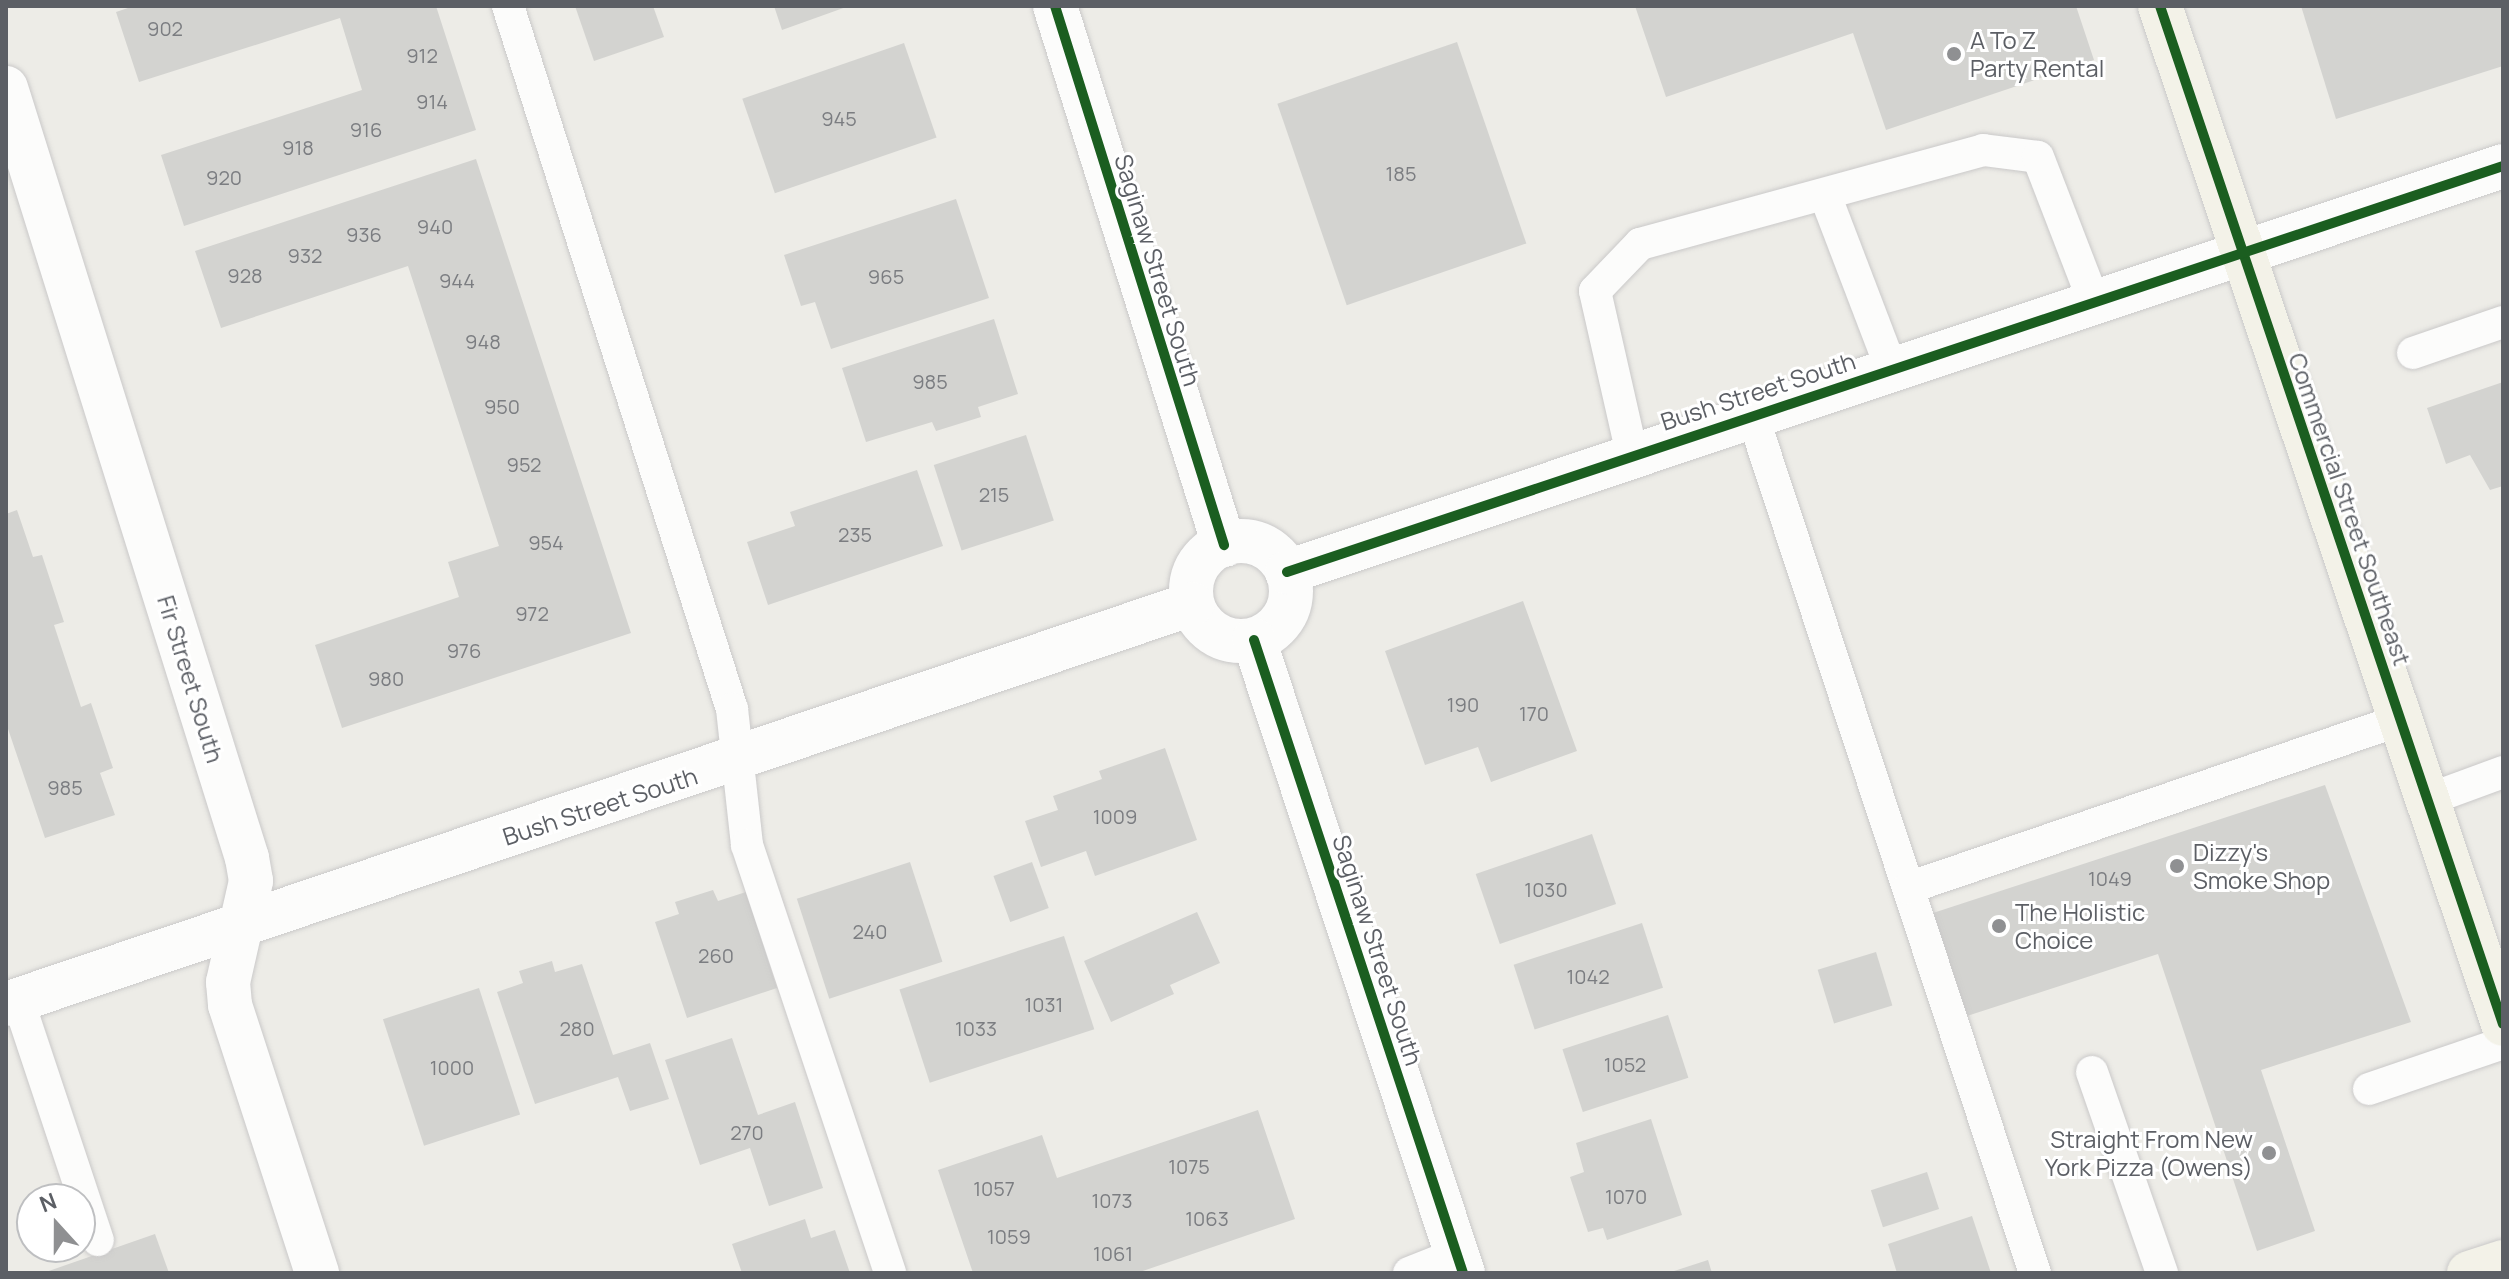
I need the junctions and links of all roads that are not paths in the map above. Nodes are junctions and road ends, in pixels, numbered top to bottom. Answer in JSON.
{"nodes":[{"id":1,"x":508,"y":6,"type":"edge"},
{"id":2,"x":1055,"y":6,"type":"edge"},
{"id":3,"x":2160,"y":6,"type":"edge"},
{"id":4,"x":6,"y":88,"type":"edge"},
{"id":5,"x":2503,"y":166,"type":"edge"},
{"id":6,"x":1825,"y":195,"type":"junction"},
{"id":7,"x":2242,"y":253,"type":"junction"},
{"id":8,"x":2094,"y":302,"type":"junction"},
{"id":9,"x":2503,"y":322,"type":"edge"},
{"id":10,"x":2413,"y":353,"type":"dead end"},
{"id":11,"x":1891,"y":368,"type":"junction"},
{"id":12,"x":1752,"y":414,"type":"junction"},
{"id":13,"x":1632,"y":454,"type":"junction"},
{"id":14,"x":1224,"y":545,"type":"junction"},
{"id":15,"x":1287,"y":572,"type":"junction"},
{"id":16,"x":1192,"y":604,"type":"junction"},
{"id":17,"x":1254,"y":640,"type":"junction"},
{"id":18,"x":2400,"y":720,"type":"junction"},
{"id":19,"x":740,"y":760,"type":"junction"},
{"id":20,"x":2503,"y":772,"type":"edge"},
{"id":21,"x":2427,"y":800,"type":"junction"},
{"id":22,"x":1908,"y":888,"type":"junction"},
{"id":23,"x":239,"y":925,"type":"junction"},
{"id":24,"x":12,"y":1002,"type":"edge"},
{"id":25,"x":2503,"y":1024,"type":"edge"},
{"id":26,"x":2503,"y":1043,"type":"edge"},
{"id":27,"x":2092,"y":1072,"type":"dead end"},
{"id":28,"x":2369,"y":1089,"type":"dead end"},
{"id":29,"x":98,"y":1240,"type":"dead end"},
{"id":30,"x":2503,"y":1262,"type":"edge"},
{"id":31,"x":1460,"y":1263,"type":"edge"},
{"id":32,"x":317,"y":1273,"type":"edge"},
{"id":33,"x":890,"y":1273,"type":"edge"},
{"id":34,"x":1409,"y":1273,"type":"edge"},
{"id":35,"x":2035,"y":1273,"type":"edge"},
{"id":36,"x":2162,"y":1273,"type":"edge"},
{"id":37,"x":2469,"y":1273,"type":"edge"}],
"edges":[{"from":1,"to":19,"type":"lane"},
{"from":2,"to":14,"type":"street","name":"Saginaw Street South"},
{"from":3,"to":7,"type":"main road","name":"Commercial Street Southeast"},
{"from":4,"to":23,"type":"street","name":"Fir Street South"},
{"from":5,"to":7,"type":"street","name":"Bush Street South"},
{"from":6,"to":8,"type":"lane"},
{"from":6,"to":11,"type":"lane"},
{"from":6,"to":13,"type":"lane"},
{"from":7,"to":8,"type":"street","name":"Bush Street South"},
{"from":7,"to":18,"type":"main road","name":"Commercial Street Southeast"},
{"from":8,"to":11,"type":"street","name":"Bush Street South"},
{"from":9,"to":10,"type":"lane"},
{"from":11,"to":12,"type":"street","name":"Bush Street South"},
{"from":12,"to":13,"type":"street","name":"Bush Street South"},
{"from":12,"to":22,"type":"lane"},
{"from":13,"to":15,"type":"street","name":"Bush Street South"},
{"from":14,"to":15,"type":"street"},
{"from":14,"to":16,"type":"street"},
{"from":15,"to":17,"type":"street"},
{"from":16,"to":17,"type":"street"},
{"from":16,"to":19,"type":"street","name":"Bush Street South"},
{"from":17,"to":31,"type":"street","name":"Saginaw Street South"},
{"from":18,"to":21,"type":"main road","name":"Commercial Street Southeast"},
{"from":18,"to":22,"type":"lane"},
{"from":19,"to":23,"type":"street","name":"Bush Street South"},
{"from":19,"to":33,"type":"lane"},
{"from":20,"to":21,"type":"lane"},
{"from":21,"to":25,"type":"main road","name":"Commercial Street Southeast"},
{"from":22,"to":35,"type":"lane"},
{"from":23,"to":24,"type":"street","name":"Bush Street South"},
{"from":23,"to":32,"type":"street","name":"Fir Street South"},
{"from":24,"to":29,"type":"lane"},
{"from":26,"to":28,"type":"lane"},
{"from":27,"to":36,"type":"lane"},
{"from":30,"to":37,"type":"main road"},
{"from":31,"to":34,"type":"lane"}]}
